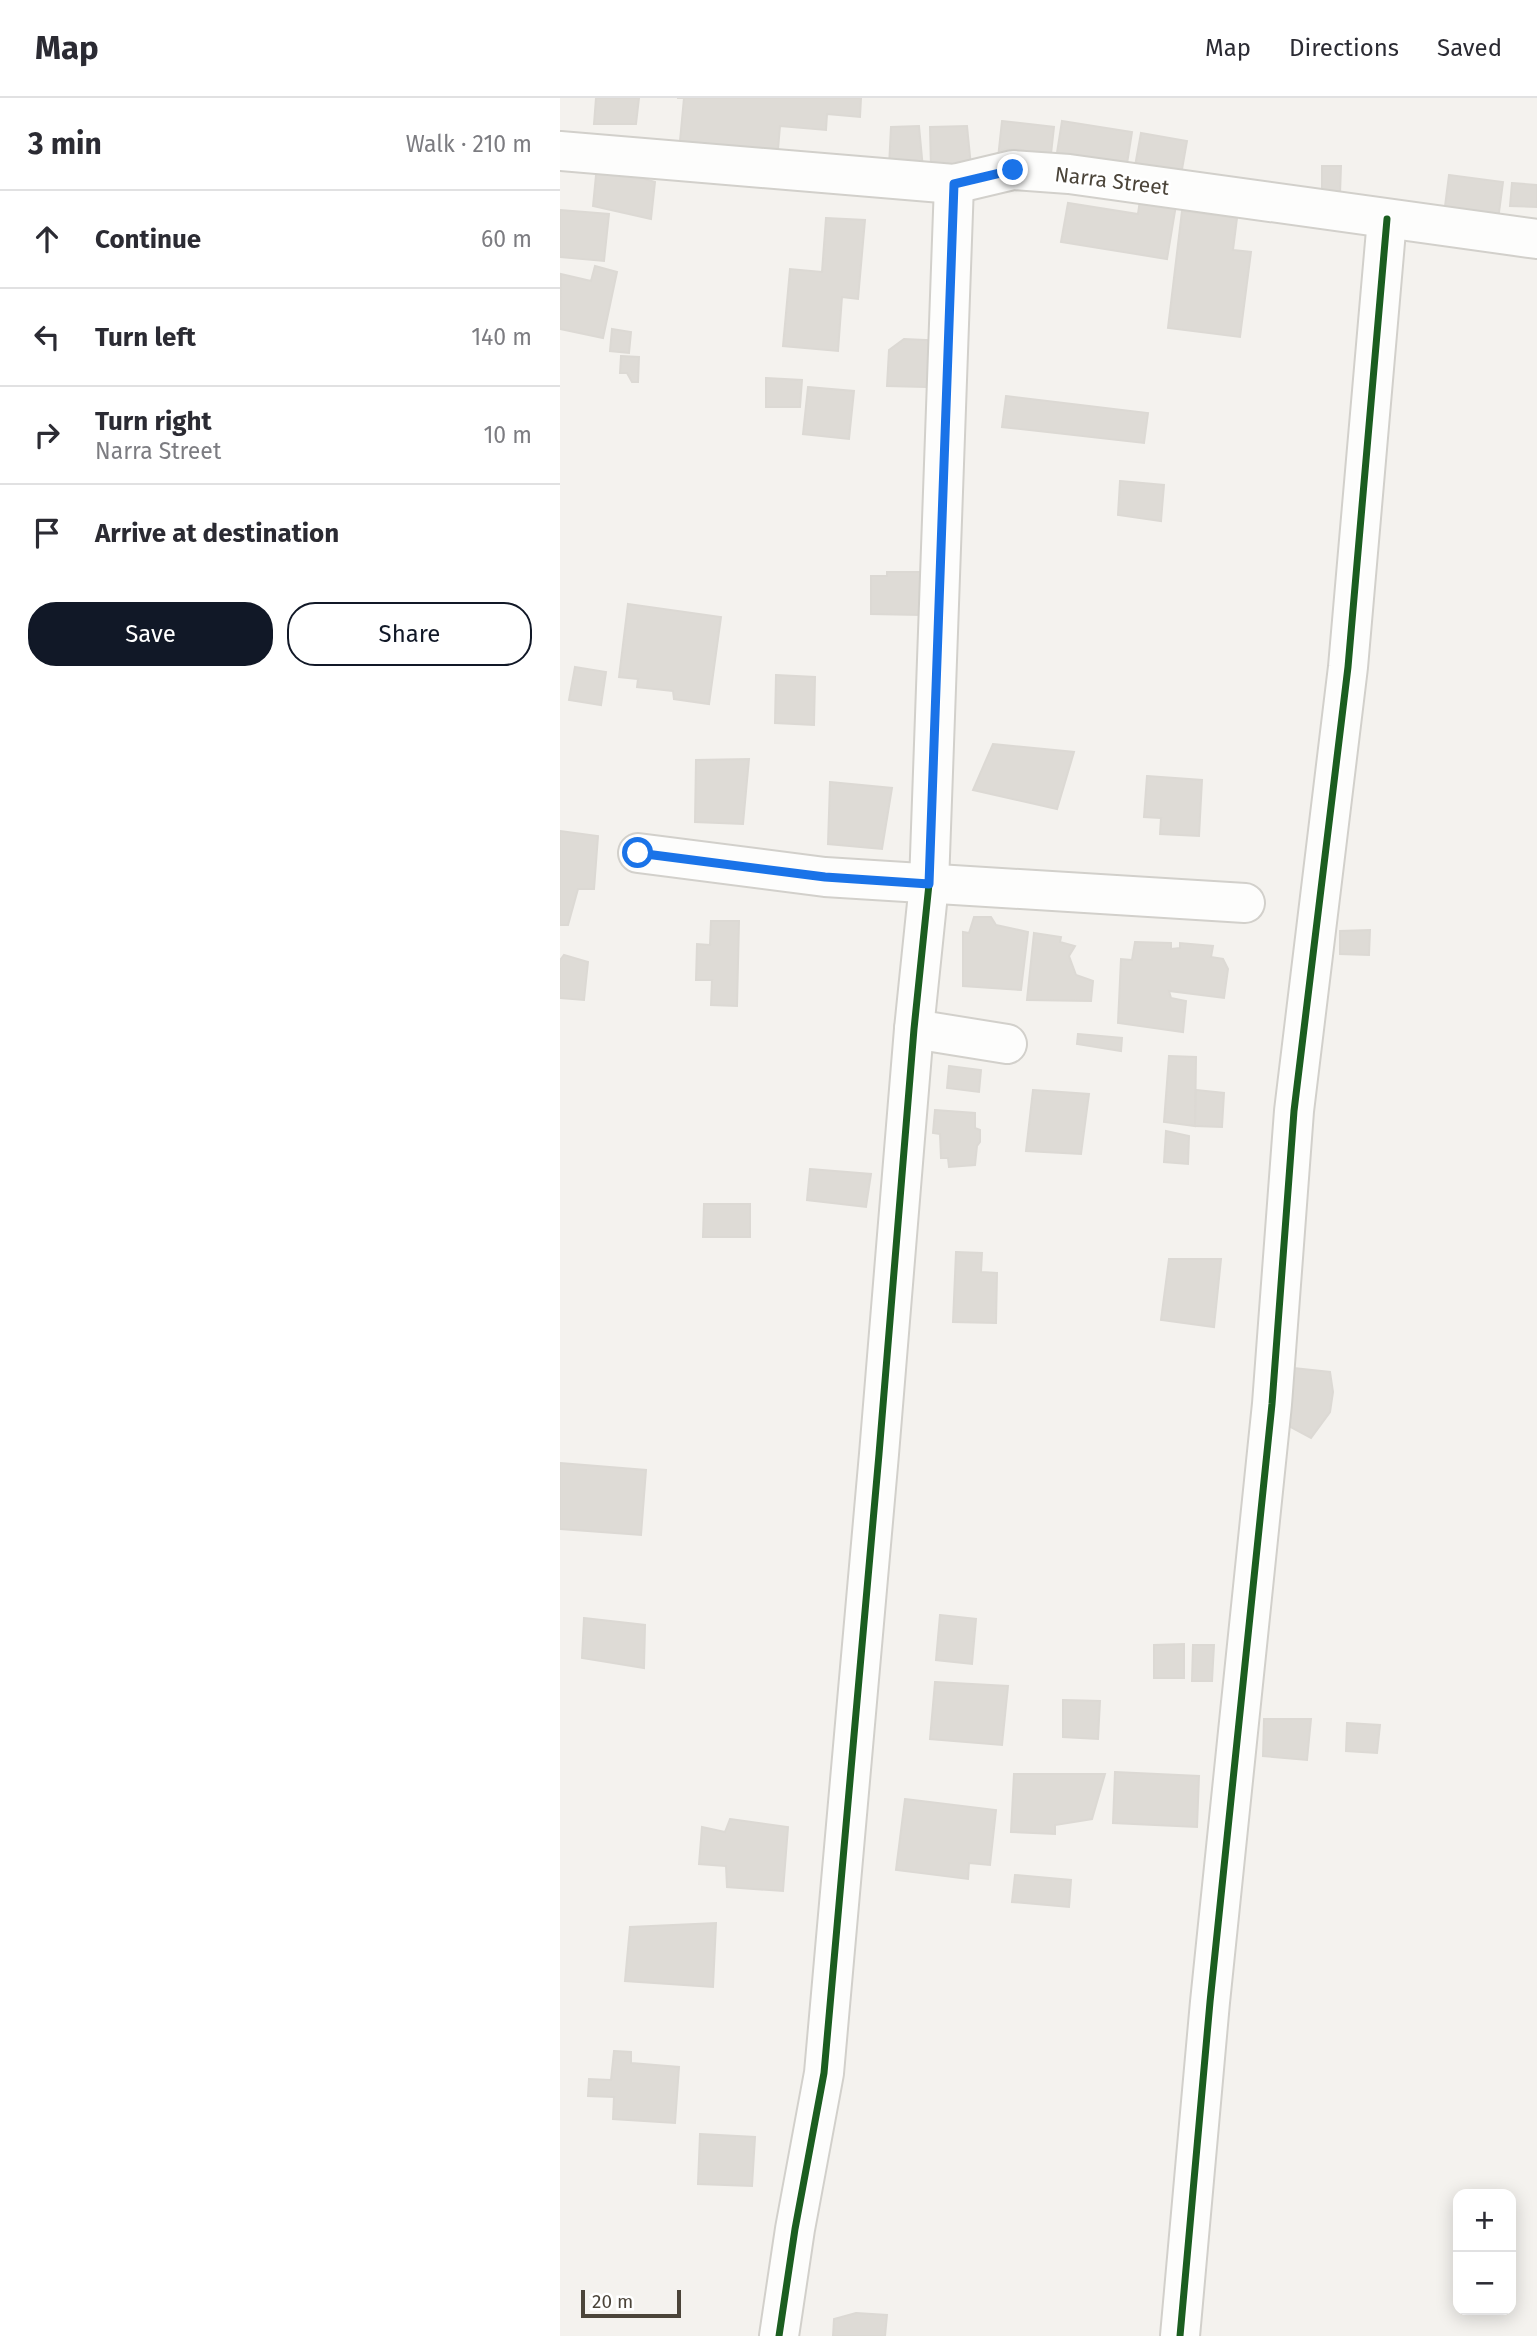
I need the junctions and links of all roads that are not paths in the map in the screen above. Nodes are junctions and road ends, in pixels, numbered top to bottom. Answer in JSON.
{"nodes":[{"id":1,"x":560,"y":151,"type":"edge"},
{"id":2,"x":954,"y":184,"type":"junction"},
{"id":3,"x":1387,"y":219,"type":"junction"},
{"id":4,"x":1537,"y":239,"type":"edge"},
{"id":5,"x":638,"y":853,"type":"dead end"},
{"id":6,"x":929,"y":884,"type":"junction"},
{"id":7,"x":1245,"y":902,"type":"dead end"},
{"id":8,"x":914,"y":1029,"type":"junction"},
{"id":9,"x":1007,"y":1044,"type":"dead end"},
{"id":10,"x":779,"y":2336,"type":"edge"},
{"id":11,"x":1180,"y":2336,"type":"edge"}],
"edges":[{"from":1,"to":2,"type":"street","name":"Narra Street"},
{"from":2,"to":3,"type":"street","name":"Narra Street"},
{"from":2,"to":6,"type":"street"},
{"from":3,"to":4,"type":"street","name":"Narra Street"},
{"from":3,"to":11,"type":"street"},
{"from":5,"to":6,"type":"street"},
{"from":6,"to":7,"type":"street"},
{"from":6,"to":8,"type":"street"},
{"from":8,"to":9,"type":"street"},
{"from":8,"to":10,"type":"street"}]}
